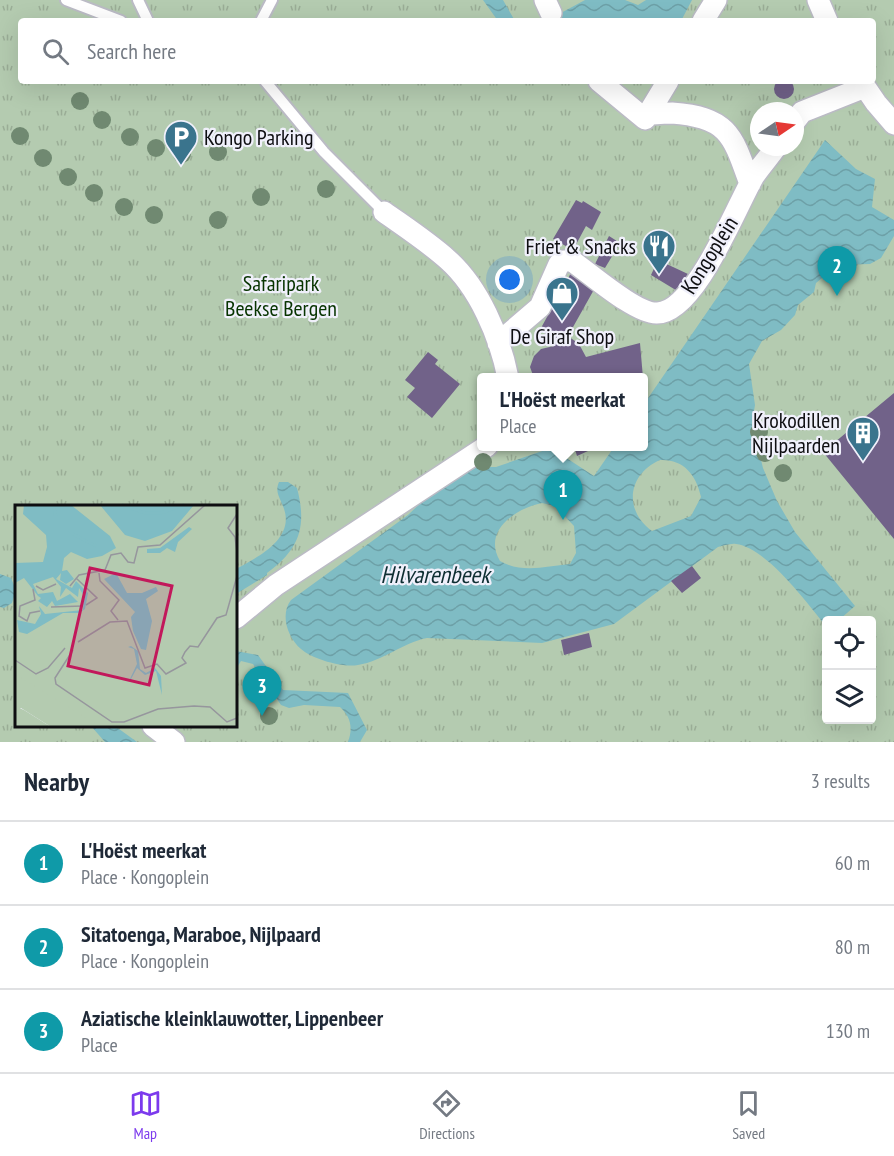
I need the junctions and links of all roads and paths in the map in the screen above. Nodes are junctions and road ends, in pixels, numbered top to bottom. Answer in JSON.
{"nodes":[{"id":1,"x":66,"y":0,"type":"edge"},
{"id":2,"x":138,"y":0,"type":"edge"},
{"id":3,"x":272,"y":0,"type":"edge"},
{"id":4,"x":716,"y":0,"type":"edge"},
{"id":5,"x":818,"y":0,"type":"edge"},
{"id":6,"x":113,"y":18,"type":"edge"},
{"id":7,"x":147,"y":18,"type":"edge"},
{"id":8,"x":263,"y":18,"type":"edge"},
{"id":9,"x":705,"y":18,"type":"edge"},
{"id":10,"x":826,"y":18,"type":"edge"},
{"id":11,"x":267,"y":84,"type":"edge"},
{"id":12,"x":603,"y":84,"type":"edge"},
{"id":13,"x":666,"y":84,"type":"edge"},
{"id":14,"x":863,"y":84,"type":"edge"},
{"id":15,"x":804,"y":111,"type":"edge"},
{"id":16,"x":648,"y":114,"type":"junction"},
{"id":17,"x":894,"y":123,"type":"edge"},
{"id":18,"x":770,"y":156,"type":"edge"},
{"id":19,"x":750,"y":184,"type":"junction"},
{"id":20,"x":384,"y":212,"type":"joint"},
{"id":21,"x":498,"y":343,"type":"junction"},
{"id":22,"x":507,"y":373,"type":"edge"},
{"id":23,"x":481,"y":451,"type":"edge"},
{"id":24,"x":237,"y":617,"type":"edge"},
{"id":25,"x":154,"y":727,"type":"edge"},
{"id":26,"x":174,"y":742,"type":"edge"}],
"edges":[{"from":1,"to":6,"type":"lane"},
{"from":2,"to":7,"type":"lane"},
{"from":3,"to":8,"type":"lane"},
{"from":4,"to":9,"type":"street"},
{"from":5,"to":10,"type":"street"},
{"from":11,"to":20,"type":"lane"},
{"from":12,"to":16,"type":"street"},
{"from":13,"to":16,"type":"street"},
{"from":14,"to":15,"type":"street"},
{"from":14,"to":17,"type":"street"},
{"from":16,"to":19,"type":"street"},
{"from":18,"to":19,"type":"street","name":"Kongoplein"},
{"from":19,"to":21,"type":"street","name":"Kongoplein"},
{"from":20,"to":21,"type":"street"},
{"from":21,"to":22,"type":"street"},
{"from":23,"to":24,"type":"street"},
{"from":25,"to":26,"type":"street"}]}
